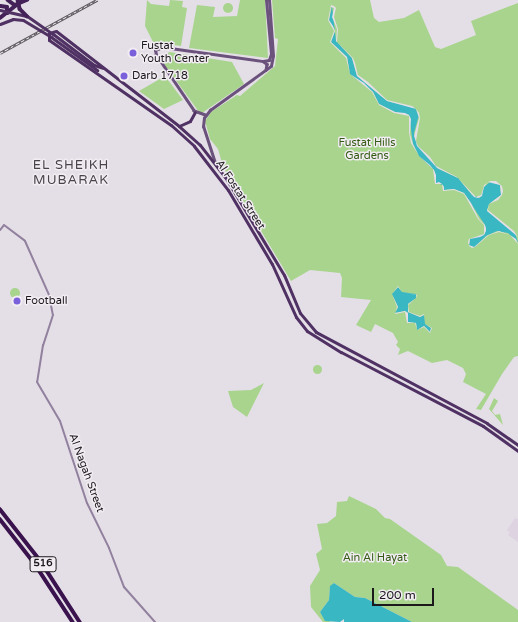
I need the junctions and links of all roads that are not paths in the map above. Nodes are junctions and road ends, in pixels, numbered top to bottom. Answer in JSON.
{"nodes":[{"id":1,"x":7,"y":0,"type":"edge"},
{"id":2,"x":18,"y":0,"type":"edge"},
{"id":3,"x":23,"y":0,"type":"edge"},
{"id":4,"x":28,"y":0,"type":"edge"},
{"id":5,"x":267,"y":0,"type":"edge"},
{"id":6,"x":18,"y":5,"type":"junction"},
{"id":7,"x":0,"y":6,"type":"edge"},
{"id":8,"x":0,"y":10,"type":"edge"},
{"id":9,"x":7,"y":14,"type":"junction"},
{"id":10,"x":27,"y":16,"type":"junction"},
{"id":11,"x":0,"y":18,"type":"edge"},
{"id":12,"x":0,"y":24,"type":"edge"},
{"id":13,"x":52,"y":36,"type":"junction"},
{"id":14,"x":271,"y":59,"type":"junction"},
{"id":15,"x":262,"y":61,"type":"junction"},
{"id":16,"x":104,"y":68,"type":"junction"},
{"id":17,"x":265,"y":71,"type":"junction"},
{"id":18,"x":100,"y":74,"type":"junction"},
{"id":19,"x":195,"y":112,"type":"junction"},
{"id":20,"x":205,"y":115,"type":"junction"},
{"id":21,"x":179,"y":126,"type":"junction"},
{"id":22,"x":215,"y":163,"type":"junction"},
{"id":23,"x":0,"y":230,"type":"edge"},
{"id":24,"x":288,"y":285,"type":"junction"},
{"id":25,"x":283,"y":287,"type":"junction"},
{"id":26,"x":291,"y":293,"type":"junction"},
{"id":27,"x":286,"y":295,"type":"junction"},
{"id":28,"x":518,"y":445,"type":"edge"},
{"id":29,"x":518,"y":451,"type":"edge"},
{"id":30,"x":0,"y":509,"type":"edge"},
{"id":31,"x":0,"y":519,"type":"edge"},
{"id":32,"x":72,"y":622,"type":"edge"},
{"id":33,"x":80,"y":622,"type":"edge"},
{"id":34,"x":155,"y":622,"type":"edge"}],
"edges":[{"from":1,"to":6,"type":"highway"},
{"from":1,"to":7,"type":"highway"},
{"from":2,"to":10,"type":"highway","bridge":true},
{"from":3,"to":6,"type":"highway"},
{"from":4,"to":6,"type":"highway"},
{"from":5,"to":14,"type":"main road"},
{"from":6,"to":9,"type":"highway"},
{"from":7,"to":9,"type":"highway"},
{"from":8,"to":10,"type":"main road","bridge":true},
{"from":9,"to":11,"type":"highway"},
{"from":10,"to":13,"type":"main road","bridge":true},
{"from":12,"to":13,"type":"main road","bridge":true},
{"from":13,"to":16,"type":"main road"},
{"from":13,"to":18,"type":"main road"},
{"from":14,"to":15,"type":"main road"},
{"from":14,"to":17,"type":"main road"},
{"from":15,"to":17,"type":"main road"},
{"from":15,"to":19,"type":"main road"},
{"from":16,"to":18,"type":"main road","name":"Al Fostat Street"},
{"from":16,"to":21,"type":"main road","name":"Al Fostat Street"},
{"from":17,"to":20,"type":"main road"},
{"from":18,"to":25,"type":"main road","name":"Al Fostat Street"},
{"from":19,"to":20,"type":"main road"},
{"from":19,"to":21,"type":"main road"},
{"from":20,"to":22,"type":"main road"},
{"from":21,"to":22,"type":"main road","name":"Al Fostat Street"},
{"from":22,"to":24,"type":"main road","name":"Al Fostat Street"},
{"from":23,"to":34,"type":"street","name":"Al Nagah Street"},
{"from":24,"to":25,"type":"main road"},
{"from":24,"to":26,"type":"main road","name":"Al Fostat Street"},
{"from":25,"to":27,"type":"main road","name":"Al Fostat Street"},
{"from":26,"to":27,"type":"main road"},
{"from":26,"to":28,"type":"main road","name":"Al Fostat Street"},
{"from":27,"to":29,"type":"main road","name":"Al Fostat Street"},
{"from":30,"to":33,"type":"highway","number":"516"},
{"from":31,"to":32,"type":"highway","number":"516"}]}
